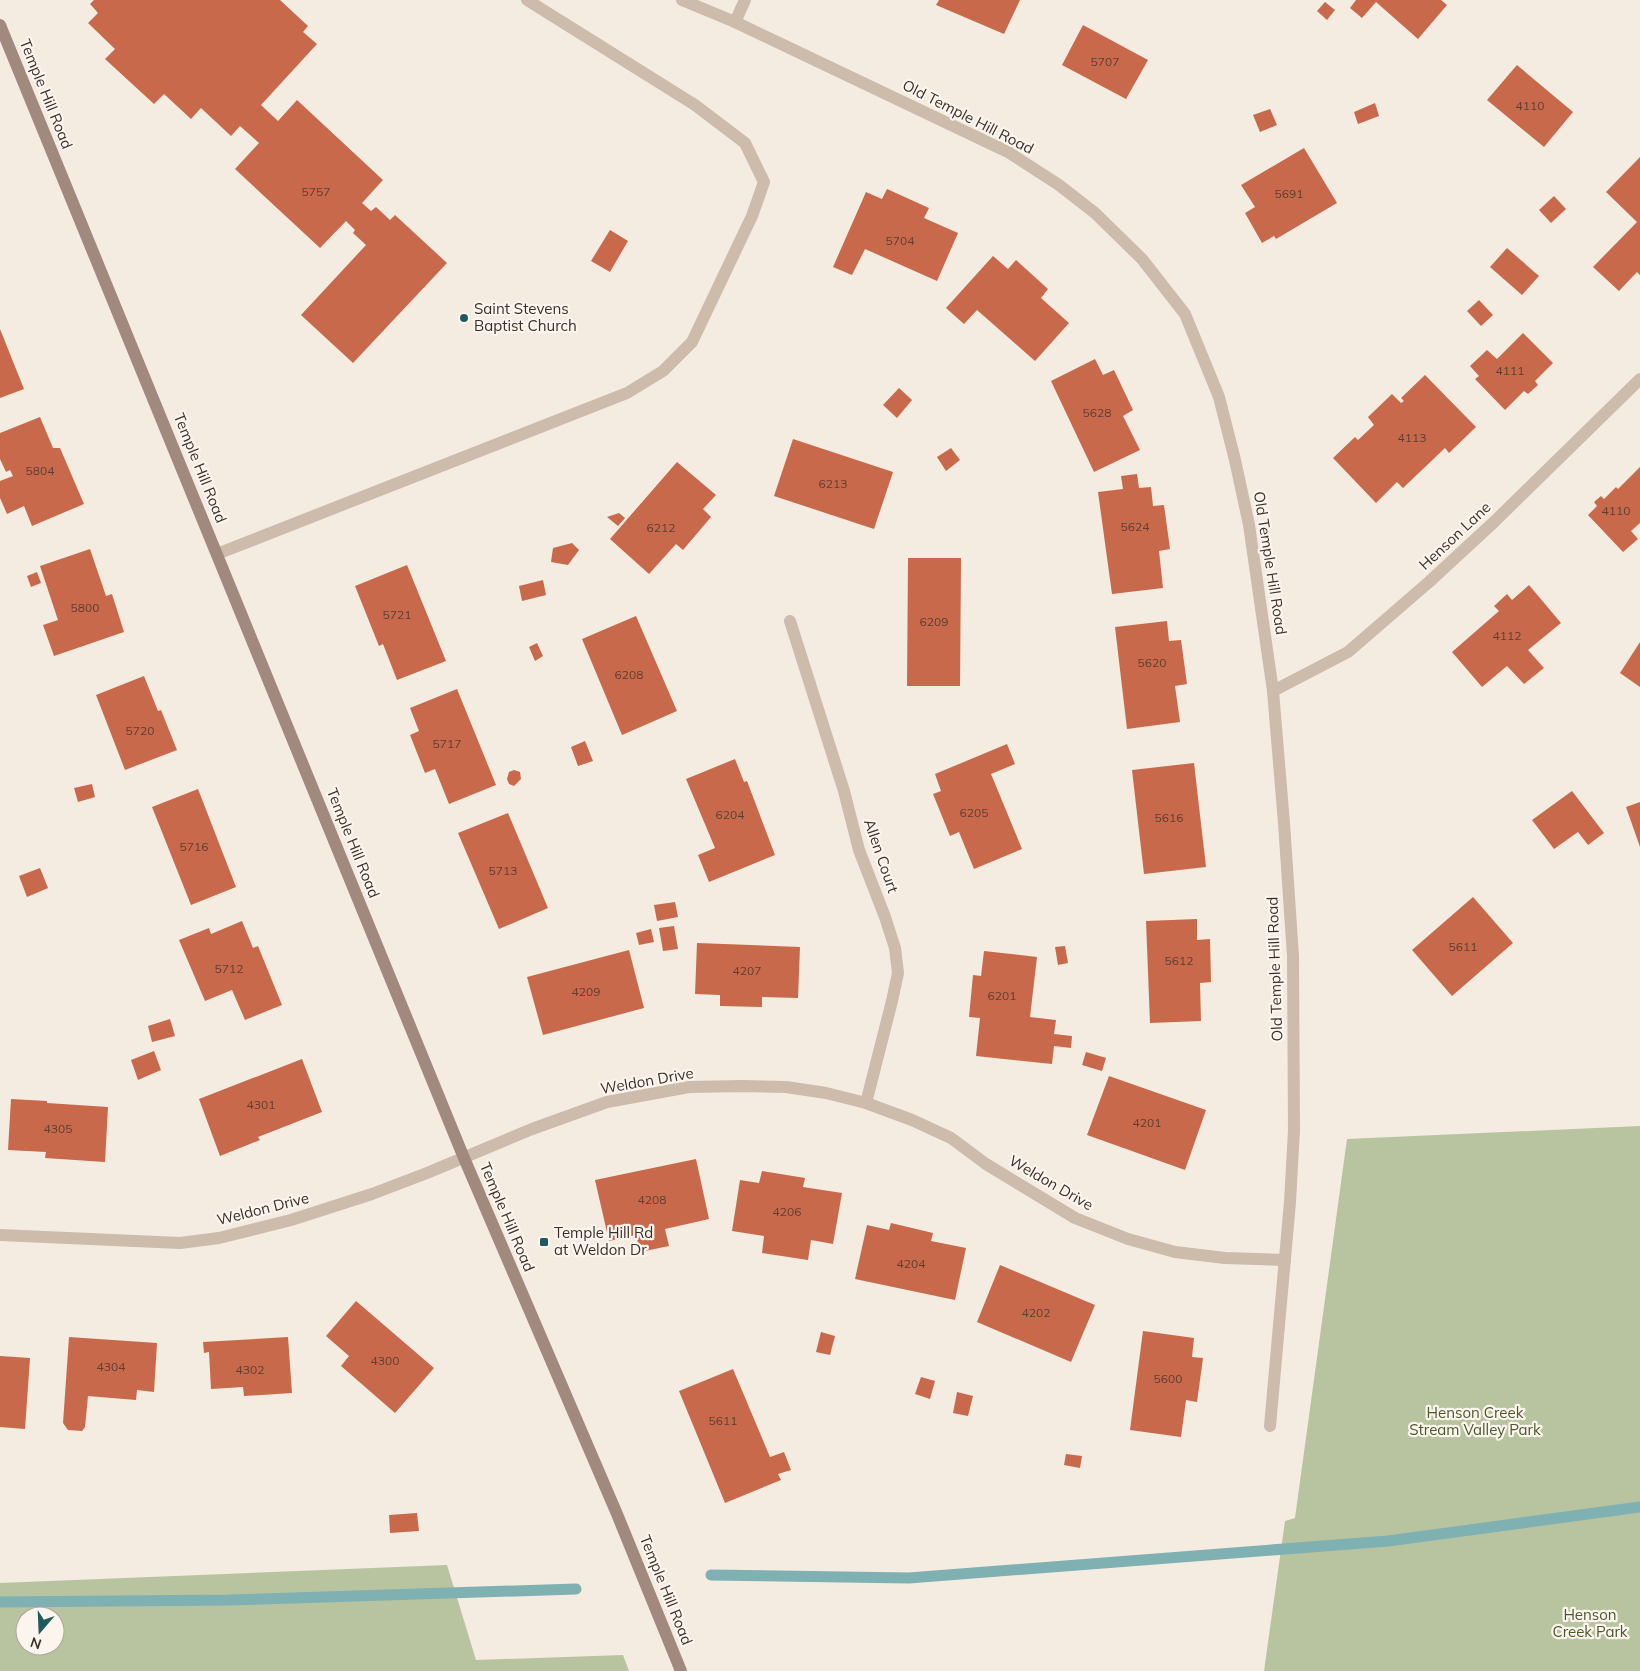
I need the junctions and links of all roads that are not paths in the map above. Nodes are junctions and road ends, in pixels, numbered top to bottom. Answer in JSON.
{"nodes":[{"id":1,"x":526,"y":0,"type":"edge"},
{"id":2,"x":682,"y":0,"type":"edge"},
{"id":3,"x":744,"y":0,"type":"edge"},
{"id":4,"x":736,"y":22,"type":"junction"},
{"id":5,"x":0,"y":25,"type":"edge"},
{"id":6,"x":1640,"y":379,"type":"edge"},
{"id":7,"x":217,"y":554,"type":"junction"},
{"id":8,"x":790,"y":621,"type":"dead end"},
{"id":9,"x":1273,"y":691,"type":"junction"},
{"id":10,"x":866,"y":1103,"type":"junction"},
{"id":11,"x":464,"y":1158,"type":"junction"},
{"id":12,"x":0,"y":1235,"type":"edge"},
{"id":13,"x":1285,"y":1260,"type":"junction"},
{"id":14,"x":1270,"y":1426,"type":"dead end"},
{"id":15,"x":681,"y":1671,"type":"edge"}],
"edges":[{"from":1,"to":7,"type":"street"},
{"from":2,"to":4,"type":"street","name":"Old Temple Hill Road"},
{"from":3,"to":4,"type":"street"},
{"from":4,"to":9,"type":"street","name":"Old Temple Hill Road"},
{"from":5,"to":7,"type":"main road","name":"Temple Hill Road"},
{"from":6,"to":9,"type":"street","name":"Henson Lane"},
{"from":7,"to":11,"type":"main road","name":"Temple Hill Road"},
{"from":8,"to":10,"type":"street","name":"Allen Court"},
{"from":9,"to":13,"type":"street","name":"Old Temple Hill Road"},
{"from":10,"to":11,"type":"street","name":"Weldon Drive"},
{"from":10,"to":13,"type":"street","name":"Weldon Drive"},
{"from":11,"to":12,"type":"street","name":"Weldon Drive"},
{"from":11,"to":15,"type":"main road","name":"Temple Hill Road"},
{"from":13,"to":14,"type":"street","name":"Old Temple Hill Road"}]}
